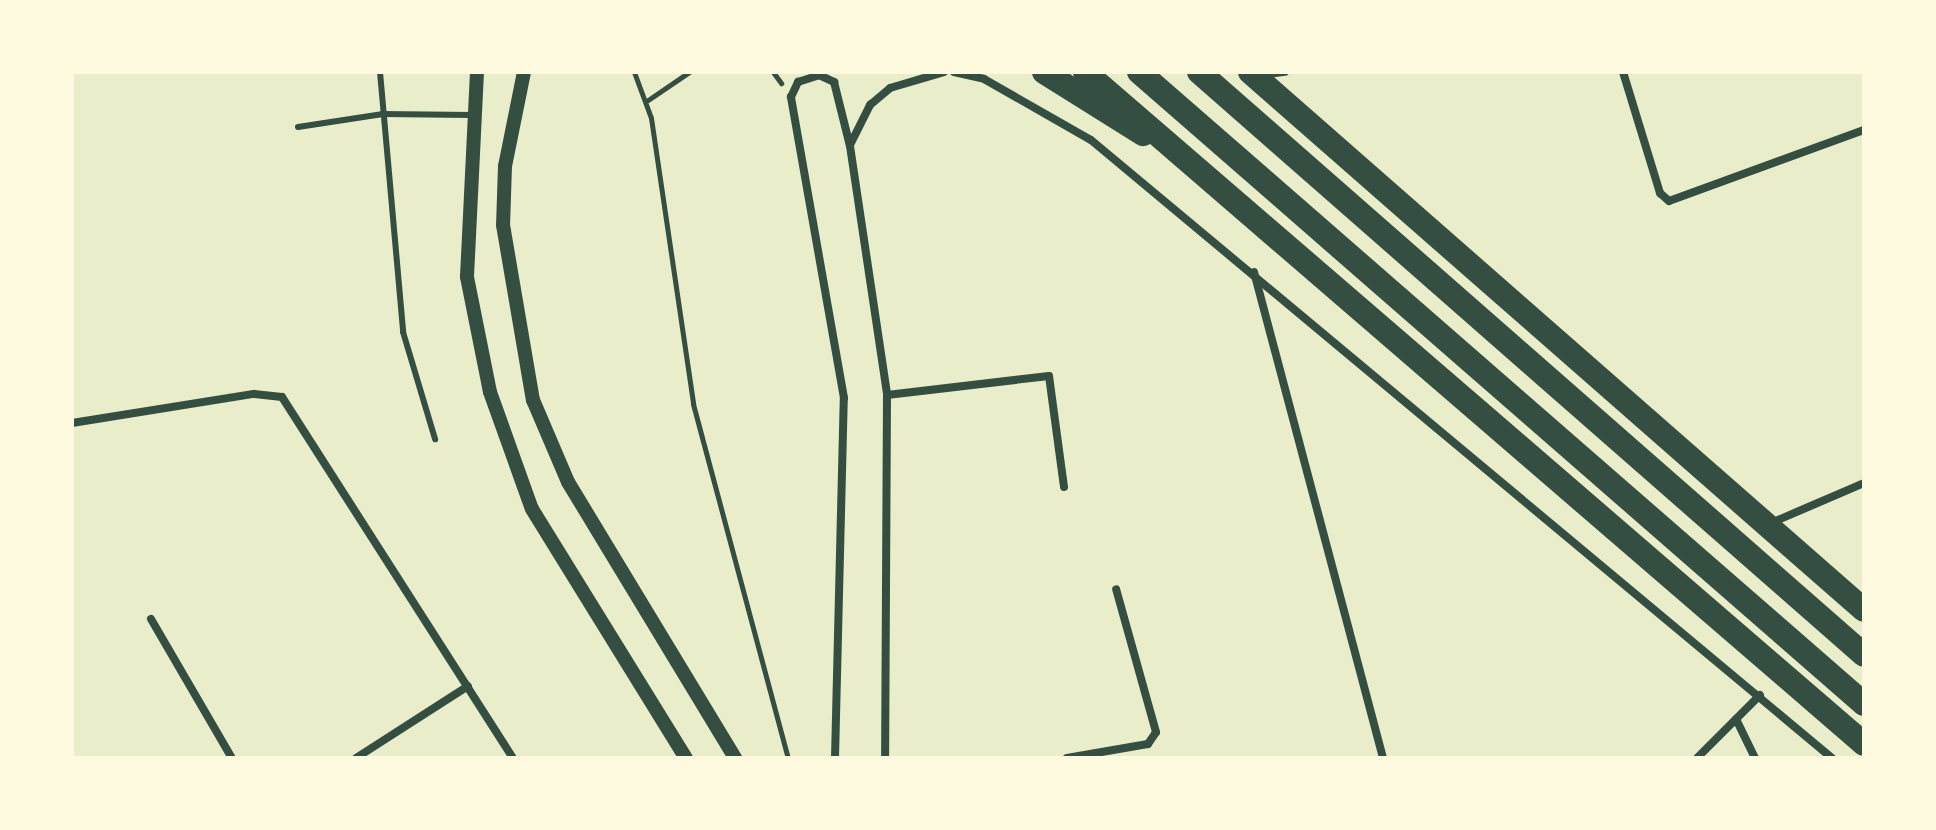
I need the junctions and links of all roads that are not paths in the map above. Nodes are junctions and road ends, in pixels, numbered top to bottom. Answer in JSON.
{"nodes":[{"id":1,"x":380,"y":72,"type":"edge"},
{"id":2,"x":477,"y":72,"type":"edge"},
{"id":3,"x":524,"y":72,"type":"edge"},
{"id":4,"x":944,"y":72,"type":"edge"},
{"id":5,"x":954,"y":72,"type":"edge"},
{"id":6,"x":1044,"y":72,"type":"edge"},
{"id":7,"x":1085,"y":72,"type":"edge"},
{"id":8,"x":1139,"y":72,"type":"edge"},
{"id":9,"x":1199,"y":72,"type":"edge"},
{"id":10,"x":1285,"y":72,"type":"edge"},
{"id":11,"x":1623,"y":72,"type":"edge"},
{"id":12,"x":1253,"y":74,"type":"edge"},
{"id":13,"x":383,"y":114,"type":"junction"},
{"id":14,"x":471,"y":115,"type":"junction"},
{"id":15,"x":298,"y":127,"type":"dead end"},
{"id":16,"x":1864,"y":130,"type":"edge"},
{"id":17,"x":1164,"y":140,"type":"junction"},
{"id":18,"x":850,"y":146,"type":"junction"},
{"id":19,"x":1254,"y":271,"type":"junction"},
{"id":20,"x":887,"y":395,"type":"junction"},
{"id":21,"x":72,"y":423,"type":"edge"},
{"id":22,"x":435,"y":439,"type":"dead end"},
{"id":23,"x":1864,"y":483,"type":"edge"},
{"id":24,"x":1064,"y":487,"type":"dead end"},
{"id":25,"x":1763,"y":526,"type":"junction"},
{"id":26,"x":1116,"y":589,"type":"dead end"},
{"id":27,"x":1864,"y":610,"type":"edge"},
{"id":28,"x":151,"y":619,"type":"dead end"},
{"id":29,"x":1864,"y":655,"type":"edge"},
{"id":30,"x":468,"y":686,"type":"junction"},
{"id":31,"x":1760,"y":695,"type":"junction"},
{"id":32,"x":1864,"y":704,"type":"edge"},
{"id":33,"x":1736,"y":719,"type":"junction"},
{"id":34,"x":1864,"y":744,"type":"edge"},
{"id":35,"x":232,"y":758,"type":"edge"},
{"id":36,"x":356,"y":758,"type":"edge"},
{"id":37,"x":513,"y":758,"type":"edge"},
{"id":38,"x":686,"y":758,"type":"edge"},
{"id":39,"x":735,"y":758,"type":"edge"},
{"id":40,"x":835,"y":758,"type":"edge"},
{"id":41,"x":885,"y":758,"type":"edge"},
{"id":42,"x":1067,"y":758,"type":"edge"},
{"id":43,"x":1383,"y":758,"type":"edge"},
{"id":44,"x":1697,"y":758,"type":"edge"},
{"id":45,"x":1755,"y":758,"type":"edge"},
{"id":46,"x":1832,"y":758,"type":"edge"}],
"edges":[{"from":1,"to":13,"type":"lane"},
{"from":2,"to":14,"type":"street"},
{"from":3,"to":39,"type":"street"},
{"from":4,"to":18,"type":"street"},
{"from":5,"to":19,"type":"street"},
{"from":6,"to":17,"type":"highway"},
{"from":7,"to":17,"type":"highway"},
{"from":8,"to":32,"type":"highway"},
{"from":9,"to":29,"type":"highway"},
{"from":10,"to":12,"type":"street"},
{"from":11,"to":16,"type":"street"},
{"from":12,"to":25,"type":"highway"},
{"from":13,"to":14,"type":"lane"},
{"from":13,"to":15,"type":"lane"},
{"from":13,"to":22,"type":"lane"},
{"from":14,"to":38,"type":"street"},
{"from":17,"to":34,"type":"highway"},
{"from":18,"to":20,"type":"street"},
{"from":18,"to":40,"type":"street"},
{"from":19,"to":31,"type":"street"},
{"from":19,"to":43,"type":"street"},
{"from":20,"to":24,"type":"street"},
{"from":20,"to":41,"type":"street"},
{"from":21,"to":30,"type":"street"},
{"from":23,"to":25,"type":"street"},
{"from":25,"to":27,"type":"highway"},
{"from":26,"to":42,"type":"street"},
{"from":28,"to":35,"type":"street"},
{"from":30,"to":36,"type":"street"},
{"from":30,"to":37,"type":"street"},
{"from":31,"to":33,"type":"street"},
{"from":31,"to":46,"type":"street"},
{"from":33,"to":44,"type":"street"},
{"from":33,"to":45,"type":"street"}]}
